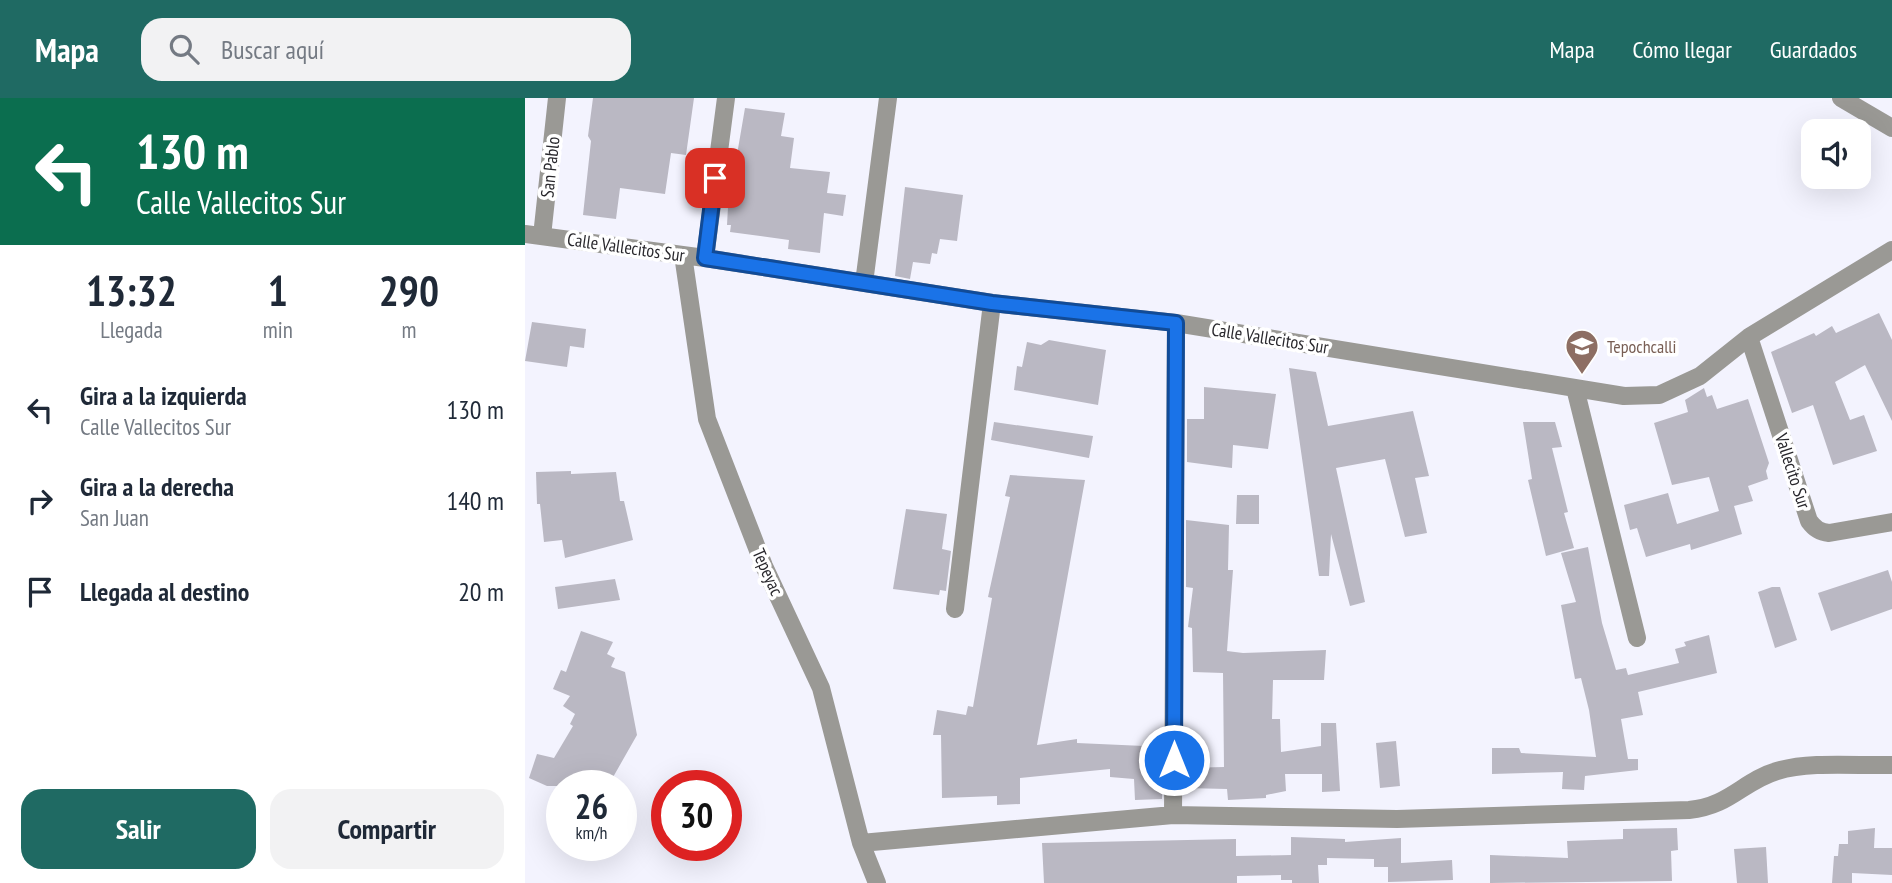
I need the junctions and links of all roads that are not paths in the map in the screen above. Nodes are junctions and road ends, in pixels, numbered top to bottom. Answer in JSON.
{"nodes":[{"id":1,"x":557,"y":98,"type":"edge"},
{"id":2,"x":726,"y":98,"type":"edge"},
{"id":3,"x":888,"y":98,"type":"edge"},
{"id":4,"x":1841,"y":98,"type":"edge"},
{"id":5,"x":1892,"y":128,"type":"edge"},
{"id":6,"x":533,"y":235,"type":"edge"},
{"id":7,"x":1892,"y":250,"type":"edge"},
{"id":8,"x":683,"y":255,"type":"junction"},
{"id":9,"x":705,"y":258,"type":"junction"},
{"id":10,"x":864,"y":284,"type":"junction"},
{"id":11,"x":992,"y":303,"type":"junction"},
{"id":12,"x":1176,"y":323,"type":"junction"},
{"id":13,"x":1749,"y":337,"type":"junction"},
{"id":14,"x":1575,"y":388,"type":"junction"},
{"id":15,"x":1892,"y":522,"type":"edge"},
{"id":16,"x":954,"y":609,"type":"dead end"},
{"id":17,"x":1637,"y":638,"type":"dead end"},
{"id":18,"x":1892,"y":765,"type":"edge"},
{"id":19,"x":1174,"y":815,"type":"junction"},
{"id":20,"x":861,"y":843,"type":"junction"},
{"id":21,"x":877,"y":883,"type":"edge"}],
"edges":[{"from":1,"to":6,"type":"street","name":"San Pablo"},
{"from":2,"to":9,"type":"street"},
{"from":3,"to":10,"type":"street"},
{"from":4,"to":5,"type":"street"},
{"from":6,"to":8,"type":"street","name":"Calle Vallecitos Sur"},
{"from":7,"to":13,"type":"street","name":"Calle Vallecitos Sur"},
{"from":8,"to":9,"type":"street","name":"Calle Vallecitos Sur"},
{"from":8,"to":20,"type":"street","name":"Tepeyac"},
{"from":9,"to":10,"type":"street","name":"Calle Vallecitos Sur"},
{"from":10,"to":11,"type":"street","name":"Calle Vallecitos Sur"},
{"from":11,"to":12,"type":"street","name":"Calle Vallecitos Sur"},
{"from":11,"to":16,"type":"street"},
{"from":12,"to":14,"type":"street","name":"Calle Vallecitos Sur"},
{"from":12,"to":19,"type":"street"},
{"from":13,"to":14,"type":"street","name":"Calle Vallecitos Sur"},
{"from":13,"to":15,"type":"street","name":"Vallecito Sur"},
{"from":14,"to":17,"type":"street"},
{"from":18,"to":19,"type":"street"},
{"from":19,"to":20,"type":"street"},
{"from":20,"to":21,"type":"street","name":"Tepeyac"}]}
